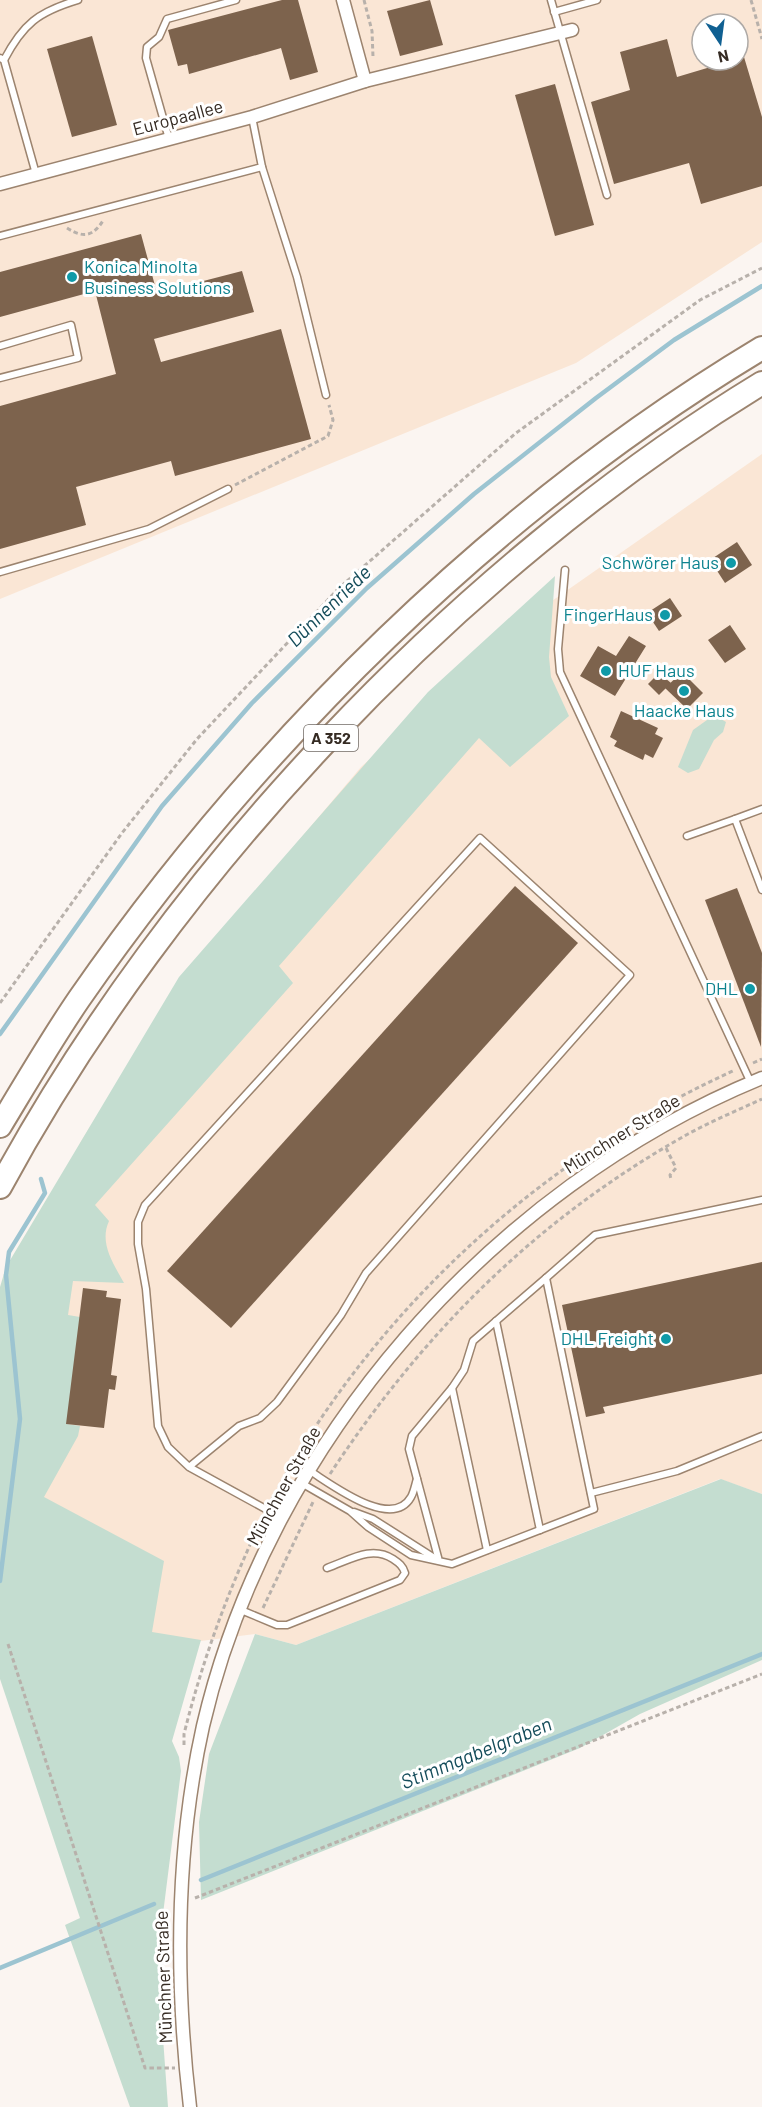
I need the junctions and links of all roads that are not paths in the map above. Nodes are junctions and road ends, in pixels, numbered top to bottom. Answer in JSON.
{"nodes":[{"id":1,"x":78,"y":0,"type":"edge"},
{"id":2,"x":237,"y":0,"type":"edge"},
{"id":3,"x":343,"y":0,"type":"edge"},
{"id":4,"x":551,"y":0,"type":"edge"},
{"id":5,"x":597,"y":0,"type":"edge"},
{"id":6,"x":554,"y":12,"type":"junction"},
{"id":7,"x":566,"y":32,"type":"junction"},
{"id":8,"x":2,"y":59,"type":"edge"},
{"id":9,"x":365,"y":81,"type":"junction"},
{"id":10,"x":252,"y":117,"type":"junction"},
{"id":11,"x":169,"y":139,"type":"junction"},
{"id":12,"x":262,"y":167,"type":"junction"},
{"id":13,"x":36,"y":175,"type":"junction"},
{"id":14,"x":0,"y":184,"type":"edge"},
{"id":15,"x":607,"y":195,"type":"dead end"},
{"id":16,"x":0,"y":236,"type":"edge"},
{"id":17,"x":0,"y":346,"type":"edge"},
{"id":18,"x":762,"y":348,"type":"edge"},
{"id":19,"x":0,"y":378,"type":"edge"},
{"id":20,"x":762,"y":383,"type":"edge"},
{"id":21,"x":326,"y":395,"type":"road end"},
{"id":22,"x":228,"y":489,"type":"road end"},
{"id":23,"x":565,"y":570,"type":"dead end"},
{"id":24,"x":0,"y":572,"type":"edge"},
{"id":25,"x":762,"y":809,"type":"edge"},
{"id":26,"x":735,"y":819,"type":"junction"},
{"id":27,"x":687,"y":836,"type":"dead end"},
{"id":28,"x":762,"y":890,"type":"edge"},
{"id":29,"x":757,"y":1081,"type":"edge"},
{"id":30,"x":0,"y":1126,"type":"edge"},
{"id":31,"x":0,"y":1187,"type":"edge"},
{"id":32,"x":762,"y":1200,"type":"edge"},
{"id":33,"x":546,"y":1278,"type":"junction"},
{"id":34,"x":496,"y":1321,"type":"junction"},
{"id":35,"x":452,"y":1389,"type":"junction"},
{"id":36,"x":762,"y":1436,"type":"edge"},
{"id":37,"x":189,"y":1467,"type":"junction"},
{"id":38,"x":310,"y":1471,"type":"junction"},
{"id":39,"x":417,"y":1479,"type":"junction"},
{"id":40,"x":303,"y":1484,"type":"junction"},
{"id":41,"x":591,"y":1493,"type":"junction"},
{"id":42,"x":283,"y":1518,"type":"junction"},
{"id":43,"x":540,"y":1530,"type":"junction"},
{"id":44,"x":487,"y":1550,"type":"junction"},
{"id":45,"x":439,"y":1561,"type":"junction"},
{"id":46,"x":327,"y":1568,"type":"dead end"},
{"id":47,"x":241,"y":1610,"type":"junction"},
{"id":48,"x":190,"y":2107,"type":"edge"}],
"edges":[{"from":1,"to":8,"type":"lane"},
{"from":2,"to":11,"type":"lane"},
{"from":3,"to":9,"type":"street"},
{"from":4,"to":6,"type":"lane"},
{"from":5,"to":6,"type":"lane"},
{"from":6,"to":7,"type":"lane"},
{"from":7,"to":9,"type":"street","name":"Europaallee"},
{"from":7,"to":15,"type":"lane"},
{"from":8,"to":13,"type":"lane"},
{"from":9,"to":10,"type":"street","name":"Europaallee"},
{"from":10,"to":11,"type":"street","name":"Europaallee"},
{"from":10,"to":12,"type":"lane"},
{"from":11,"to":13,"type":"street","name":"Europaallee"},
{"from":12,"to":16,"type":"lane"},
{"from":12,"to":21,"type":"lane"},
{"from":13,"to":14,"type":"street","name":"Europaallee"},
{"from":17,"to":19,"type":"lane"},
{"from":18,"to":30,"type":"highway","number":"A 352"},
{"from":20,"to":31,"type":"highway","number":"A 352"},
{"from":22,"to":24,"type":"lane"},
{"from":23,"to":29,"type":"lane"},
{"from":25,"to":26,"type":"lane"},
{"from":26,"to":27,"type":"lane"},
{"from":26,"to":28,"type":"lane"},
{"from":29,"to":38,"type":"street","name":"Münchner Straße"},
{"from":32,"to":33,"type":"lane"},
{"from":33,"to":34,"type":"lane"},
{"from":33,"to":41,"type":"lane"},
{"from":34,"to":35,"type":"lane"},
{"from":34,"to":43,"type":"lane"},
{"from":35,"to":39,"type":"lane"},
{"from":35,"to":44,"type":"lane"},
{"from":36,"to":41,"type":"lane"},
{"from":37,"to":37,"type":"lane"},
{"from":37,"to":42,"type":"lane"},
{"from":38,"to":39,"type":"lane"},
{"from":38,"to":40,"type":"street","name":"Münchner Straße"},
{"from":39,"to":45,"type":"lane"},
{"from":40,"to":42,"type":"street","name":"Münchner Straße"},
{"from":40,"to":45,"type":"lane"},
{"from":41,"to":43,"type":"lane"},
{"from":42,"to":47,"type":"street","name":"Münchner Straße"},
{"from":43,"to":44,"type":"lane"},
{"from":44,"to":45,"type":"lane"},
{"from":46,"to":47,"type":"lane"},
{"from":47,"to":48,"type":"street","name":"Münchner Straße"}]}
